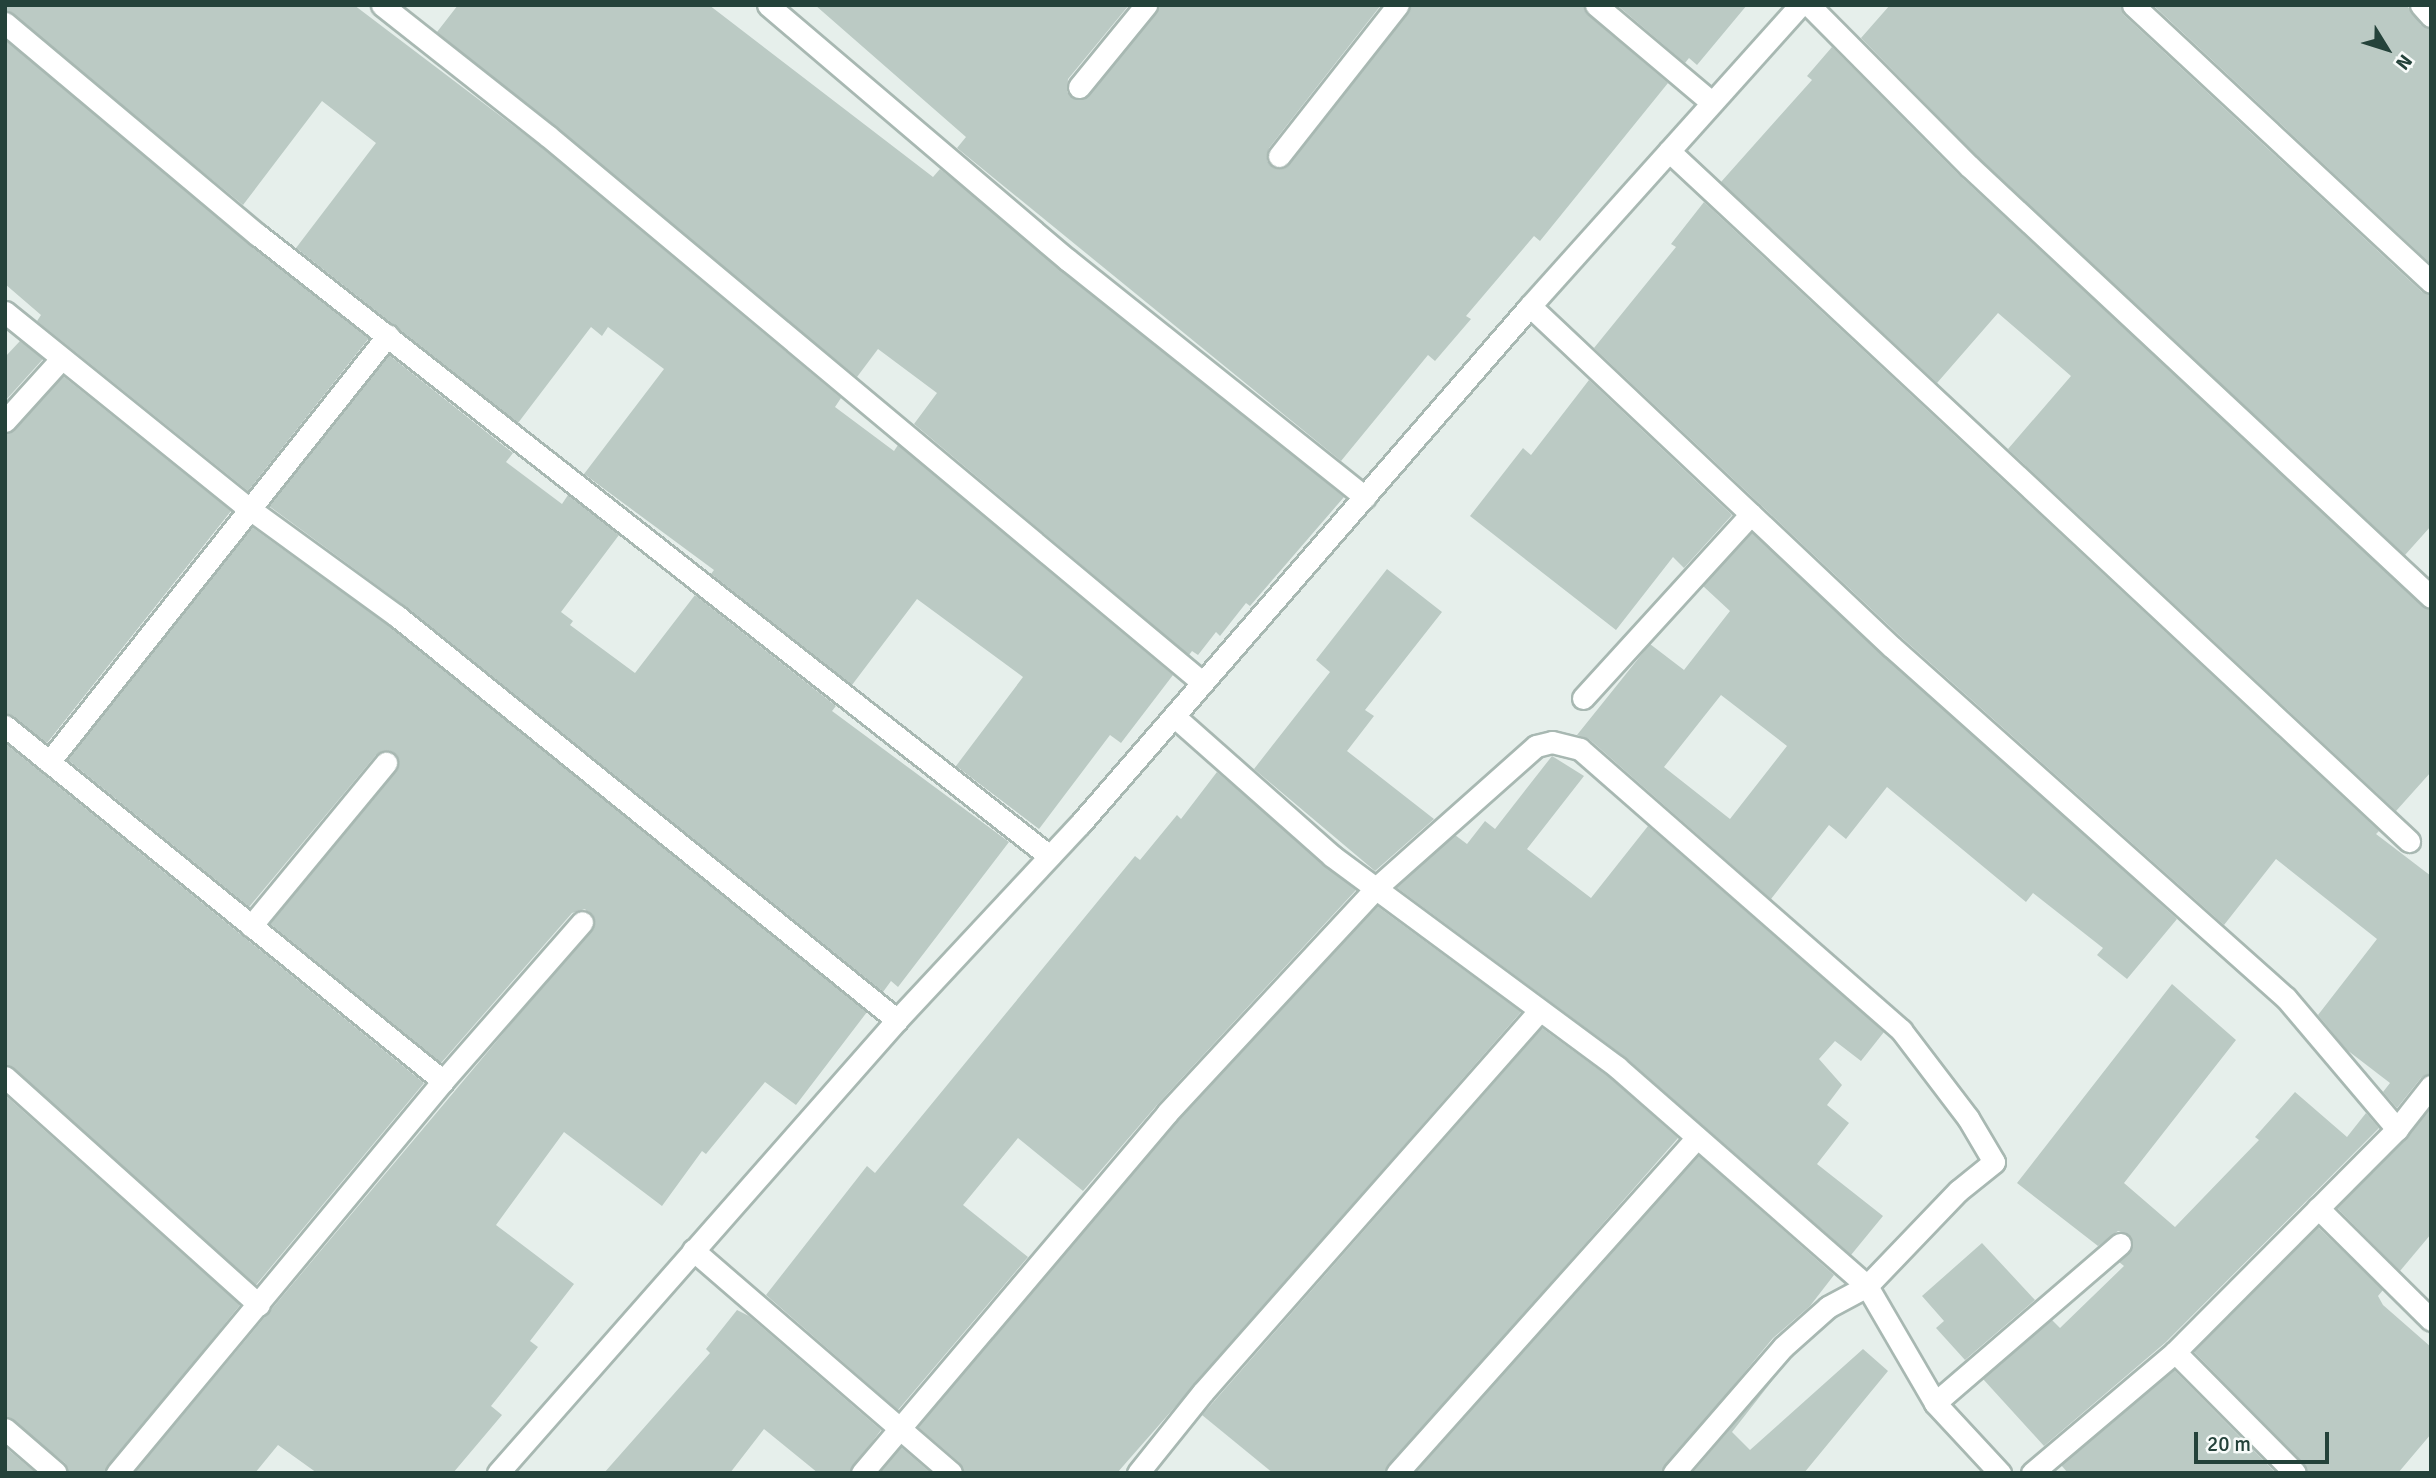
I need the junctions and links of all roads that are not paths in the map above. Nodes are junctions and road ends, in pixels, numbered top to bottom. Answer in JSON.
{"nodes":[{"id":1,"x":382,"y":5,"type":"edge"},
{"id":2,"x":768,"y":5,"type":"edge"},
{"id":3,"x":1146,"y":5,"type":"edge"},
{"id":4,"x":1398,"y":5,"type":"edge"},
{"id":5,"x":1596,"y":5,"type":"edge"},
{"id":6,"x":1800,"y":5,"type":"edge"},
{"id":7,"x":1809,"y":5,"type":"edge"},
{"id":8,"x":2133,"y":5,"type":"edge"},
{"id":9,"x":2421,"y":5,"type":"edge"},
{"id":10,"x":2431,"y":16,"type":"edge"},
{"id":11,"x":5,"y":23,"type":"edge"},
{"id":12,"x":1079,"y":87,"type":"dead end"},
{"id":13,"x":1710,"y":102,"type":"junction"},
{"id":14,"x":1669,"y":151,"type":"junction"},
{"id":15,"x":1279,"y":156,"type":"dead end"},
{"id":16,"x":2431,"y":282,"type":"edge"},
{"id":17,"x":1530,"y":306,"type":"junction"},
{"id":18,"x":5,"y":313,"type":"edge"},
{"id":19,"x":388,"y":335,"type":"junction"},
{"id":20,"x":61,"y":359,"type":"junction"},
{"id":21,"x":5,"y":421,"type":"edge"},
{"id":22,"x":1364,"y":497,"type":"junction"},
{"id":23,"x":247,"y":507,"type":"junction"},
{"id":24,"x":1751,"y":514,"type":"junction"},
{"id":25,"x":2431,"y":597,"type":"edge"},
{"id":26,"x":1203,"y":683,"type":"junction"},
{"id":27,"x":1583,"y":698,"type":"dead end"},
{"id":28,"x":1174,"y":716,"type":"junction"},
{"id":29,"x":5,"y":726,"type":"edge"},
{"id":30,"x":49,"y":762,"type":"junction"},
{"id":31,"x":386,"y":763,"type":"dead end"},
{"id":32,"x":2409,"y":841,"type":"dead end"},
{"id":33,"x":1049,"y":856,"type":"junction"},
{"id":34,"x":1376,"y":888,"type":"junction"},
{"id":35,"x":582,"y":922,"type":"dead end"},
{"id":36,"x":251,"y":926,"type":"junction"},
{"id":37,"x":1540,"y":1010,"type":"junction"},
{"id":38,"x":897,"y":1020,"type":"junction"},
{"id":39,"x":5,"y":1077,"type":"edge"},
{"id":40,"x":443,"y":1081,"type":"junction"},
{"id":41,"x":2431,"y":1086,"type":"edge"},
{"id":42,"x":2397,"y":1129,"type":"junction"},
{"id":43,"x":1696,"y":1137,"type":"junction"},
{"id":44,"x":2318,"y":1208,"type":"junction"},
{"id":45,"x":2120,"y":1244,"type":"dead end"},
{"id":46,"x":693,"y":1250,"type":"junction"},
{"id":47,"x":1867,"y":1286,"type":"junction"},
{"id":48,"x":259,"y":1305,"type":"junction"},
{"id":49,"x":2431,"y":1320,"type":"edge"},
{"id":50,"x":2175,"y":1352,"type":"junction"},
{"id":51,"x":1935,"y":1403,"type":"junction"},
{"id":52,"x":5,"y":1429,"type":"edge"},
{"id":53,"x":901,"y":1430,"type":"junction"},
{"id":54,"x":56,"y":1473,"type":"edge"},
{"id":55,"x":117,"y":1473,"type":"edge"},
{"id":56,"x":498,"y":1473,"type":"edge"},
{"id":57,"x":862,"y":1473,"type":"edge"},
{"id":58,"x":951,"y":1473,"type":"edge"},
{"id":59,"x":1138,"y":1473,"type":"edge"},
{"id":60,"x":1397,"y":1473,"type":"edge"},
{"id":61,"x":1674,"y":1473,"type":"edge"},
{"id":62,"x":2000,"y":1473,"type":"edge"},
{"id":63,"x":2032,"y":1473,"type":"edge"},
{"id":64,"x":2295,"y":1473,"type":"edge"}],
"edges":[{"from":1,"to":26,"type":"street"},
{"from":2,"to":22,"type":"street"},
{"from":3,"to":12,"type":"street"},
{"from":4,"to":15,"type":"street"},
{"from":5,"to":13,"type":"street"},
{"from":6,"to":13,"type":"street"},
{"from":7,"to":25,"type":"street"},
{"from":8,"to":16,"type":"street"},
{"from":9,"to":10,"type":"street"},
{"from":11,"to":19,"type":"street"},
{"from":13,"to":14,"type":"street"},
{"from":14,"to":17,"type":"street"},
{"from":14,"to":32,"type":"street"},
{"from":17,"to":22,"type":"street"},
{"from":17,"to":24,"type":"street"},
{"from":18,"to":20,"type":"street"},
{"from":19,"to":23,"type":"street"},
{"from":19,"to":33,"type":"street"},
{"from":20,"to":21,"type":"street"},
{"from":20,"to":23,"type":"street"},
{"from":22,"to":26,"type":"street"},
{"from":23,"to":30,"type":"street"},
{"from":23,"to":38,"type":"street"},
{"from":24,"to":27,"type":"street"},
{"from":24,"to":42,"type":"street"},
{"from":26,"to":28,"type":"street"},
{"from":28,"to":33,"type":"street"},
{"from":28,"to":34,"type":"street"},
{"from":29,"to":30,"type":"street"},
{"from":30,"to":36,"type":"street"},
{"from":31,"to":36,"type":"street"},
{"from":33,"to":38,"type":"street"},
{"from":34,"to":37,"type":"street"},
{"from":34,"to":47,"type":"street"},
{"from":34,"to":53,"type":"street"},
{"from":35,"to":40,"type":"street"},
{"from":36,"to":40,"type":"street"},
{"from":37,"to":43,"type":"street"},
{"from":37,"to":59,"type":"street"},
{"from":38,"to":46,"type":"street"},
{"from":39,"to":48,"type":"street"},
{"from":40,"to":48,"type":"street"},
{"from":41,"to":42,"type":"street"},
{"from":42,"to":44,"type":"street"},
{"from":43,"to":47,"type":"street"},
{"from":43,"to":60,"type":"street"},
{"from":44,"to":49,"type":"street"},
{"from":44,"to":50,"type":"street"},
{"from":45,"to":51,"type":"street"},
{"from":46,"to":53,"type":"street"},
{"from":46,"to":56,"type":"street"},
{"from":47,"to":51,"type":"street"},
{"from":47,"to":61,"type":"street"},
{"from":48,"to":55,"type":"street"},
{"from":50,"to":63,"type":"street"},
{"from":50,"to":64,"type":"street"},
{"from":51,"to":62,"type":"street"},
{"from":52,"to":54,"type":"street"},
{"from":53,"to":57,"type":"street"},
{"from":53,"to":58,"type":"street"}]}
